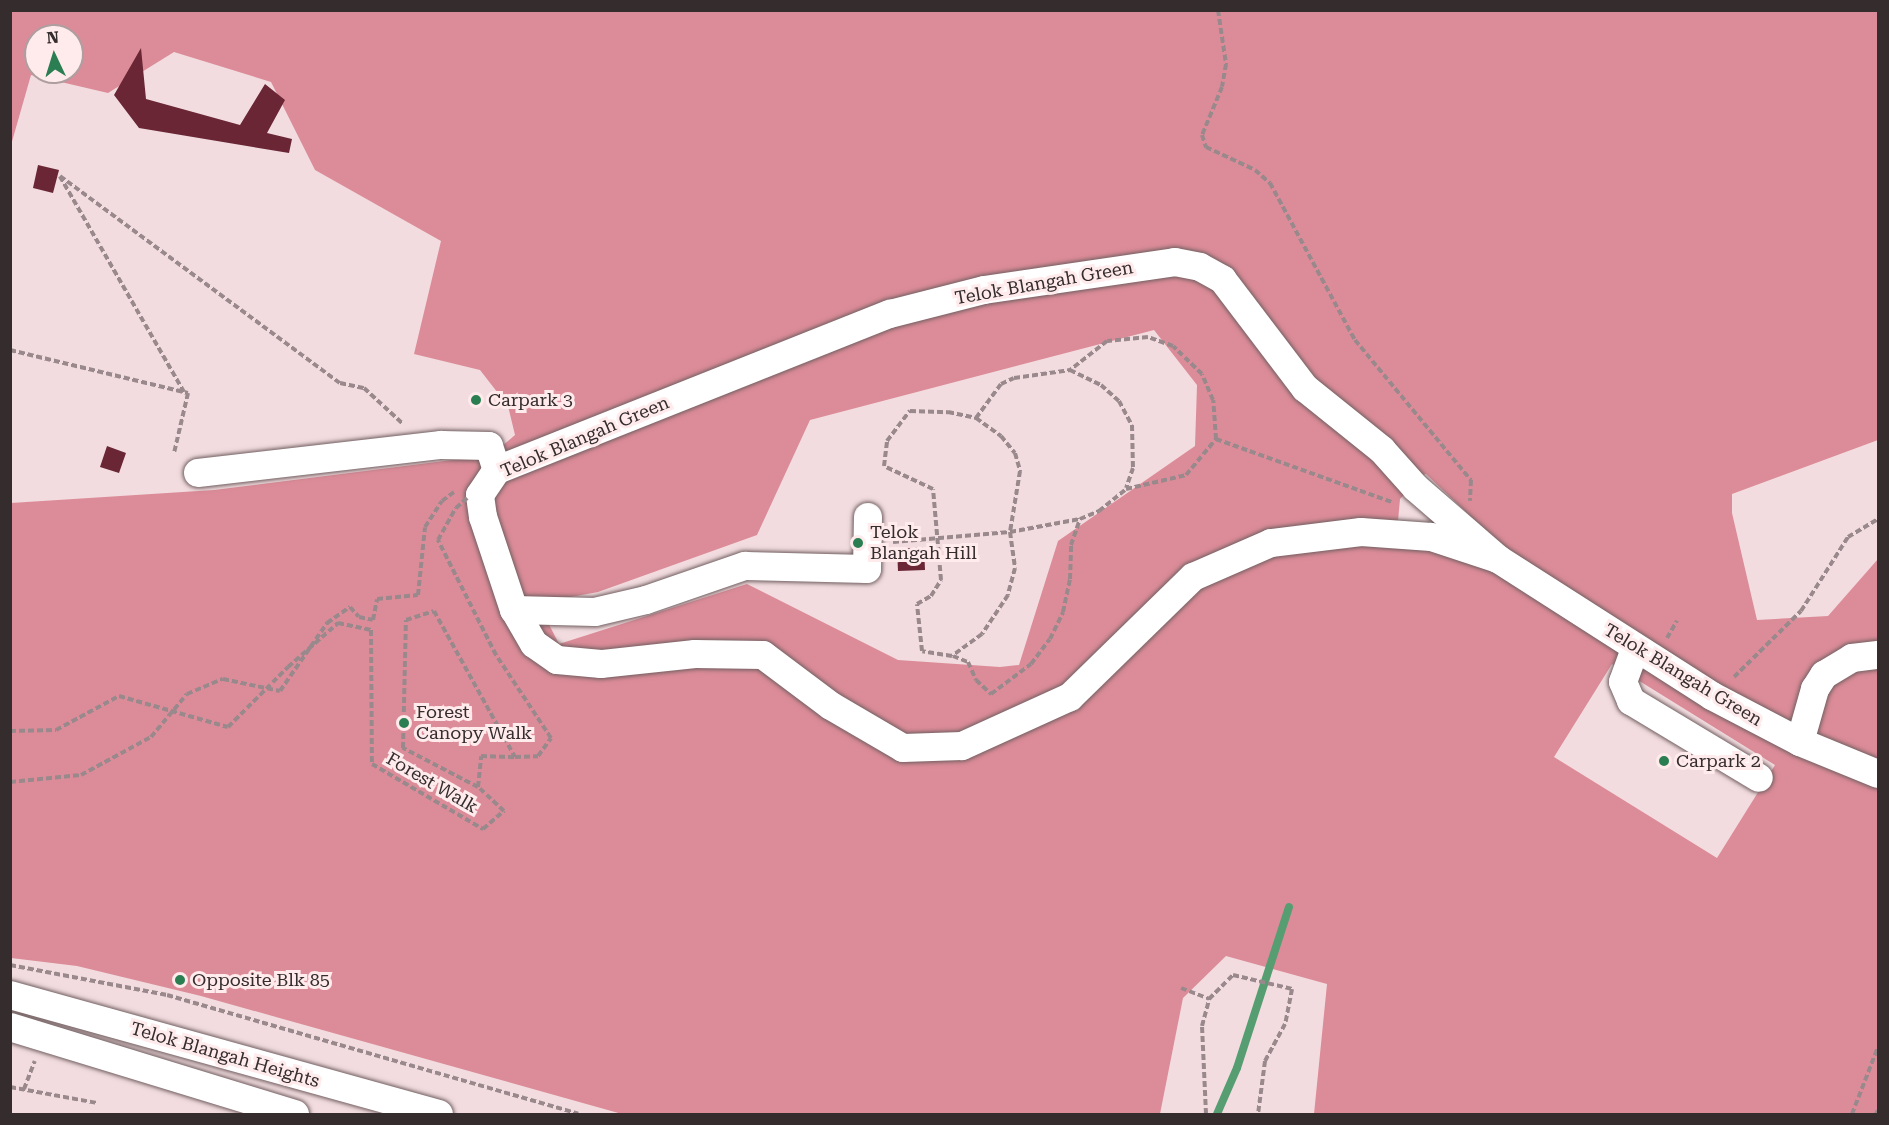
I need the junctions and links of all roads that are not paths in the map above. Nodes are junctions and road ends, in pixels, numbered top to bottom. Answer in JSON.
{"nodes":[{"id":1,"x":497,"y":470,"type":"junction"},
{"id":2,"x":198,"y":472,"type":"dead end"},
{"id":3,"x":868,"y":530,"type":"road end"},
{"id":4,"x":1498,"y":559,"type":"junction"},
{"id":5,"x":514,"y":610,"type":"junction"},
{"id":6,"x":1635,"y":649,"type":"junction"},
{"id":7,"x":1878,"y":654,"type":"edge"},
{"id":8,"x":1712,"y":696,"type":"junction"},
{"id":9,"x":1687,"y":735,"type":"junction"},
{"id":10,"x":1800,"y":742,"type":"junction"},
{"id":11,"x":1878,"y":774,"type":"edge"},
{"id":12,"x":1759,"y":778,"type":"dead end"},
{"id":13,"x":10,"y":995,"type":"edge"},
{"id":14,"x":10,"y":1027,"type":"edge"},
{"id":15,"x":295,"y":1114,"type":"edge"},
{"id":16,"x":440,"y":1114,"type":"edge"}],
"edges":[{"from":1,"to":2,"type":"street"},
{"from":1,"to":4,"type":"street","name":"Telok Blangah Green"},
{"from":1,"to":5,"type":"street","name":"Telok Blangah Green"},
{"from":3,"to":5,"type":"street"},
{"from":4,"to":5,"type":"street","name":"Telok Blangah Green"},
{"from":4,"to":6,"type":"street","name":"Telok Blangah Green"},
{"from":6,"to":8,"type":"street","name":"Telok Blangah Green"},
{"from":6,"to":9,"type":"street"},
{"from":7,"to":10,"type":"street"},
{"from":8,"to":9,"type":"street"},
{"from":8,"to":10,"type":"street","name":"Telok Blangah Green"},
{"from":9,"to":12,"type":"street"},
{"from":10,"to":11,"type":"street","name":"Telok Blangah Green"},
{"from":13,"to":16,"type":"street","name":"Telok Blangah Heights"},
{"from":14,"to":15,"type":"street","name":"Telok Blangah Heights"}]}
